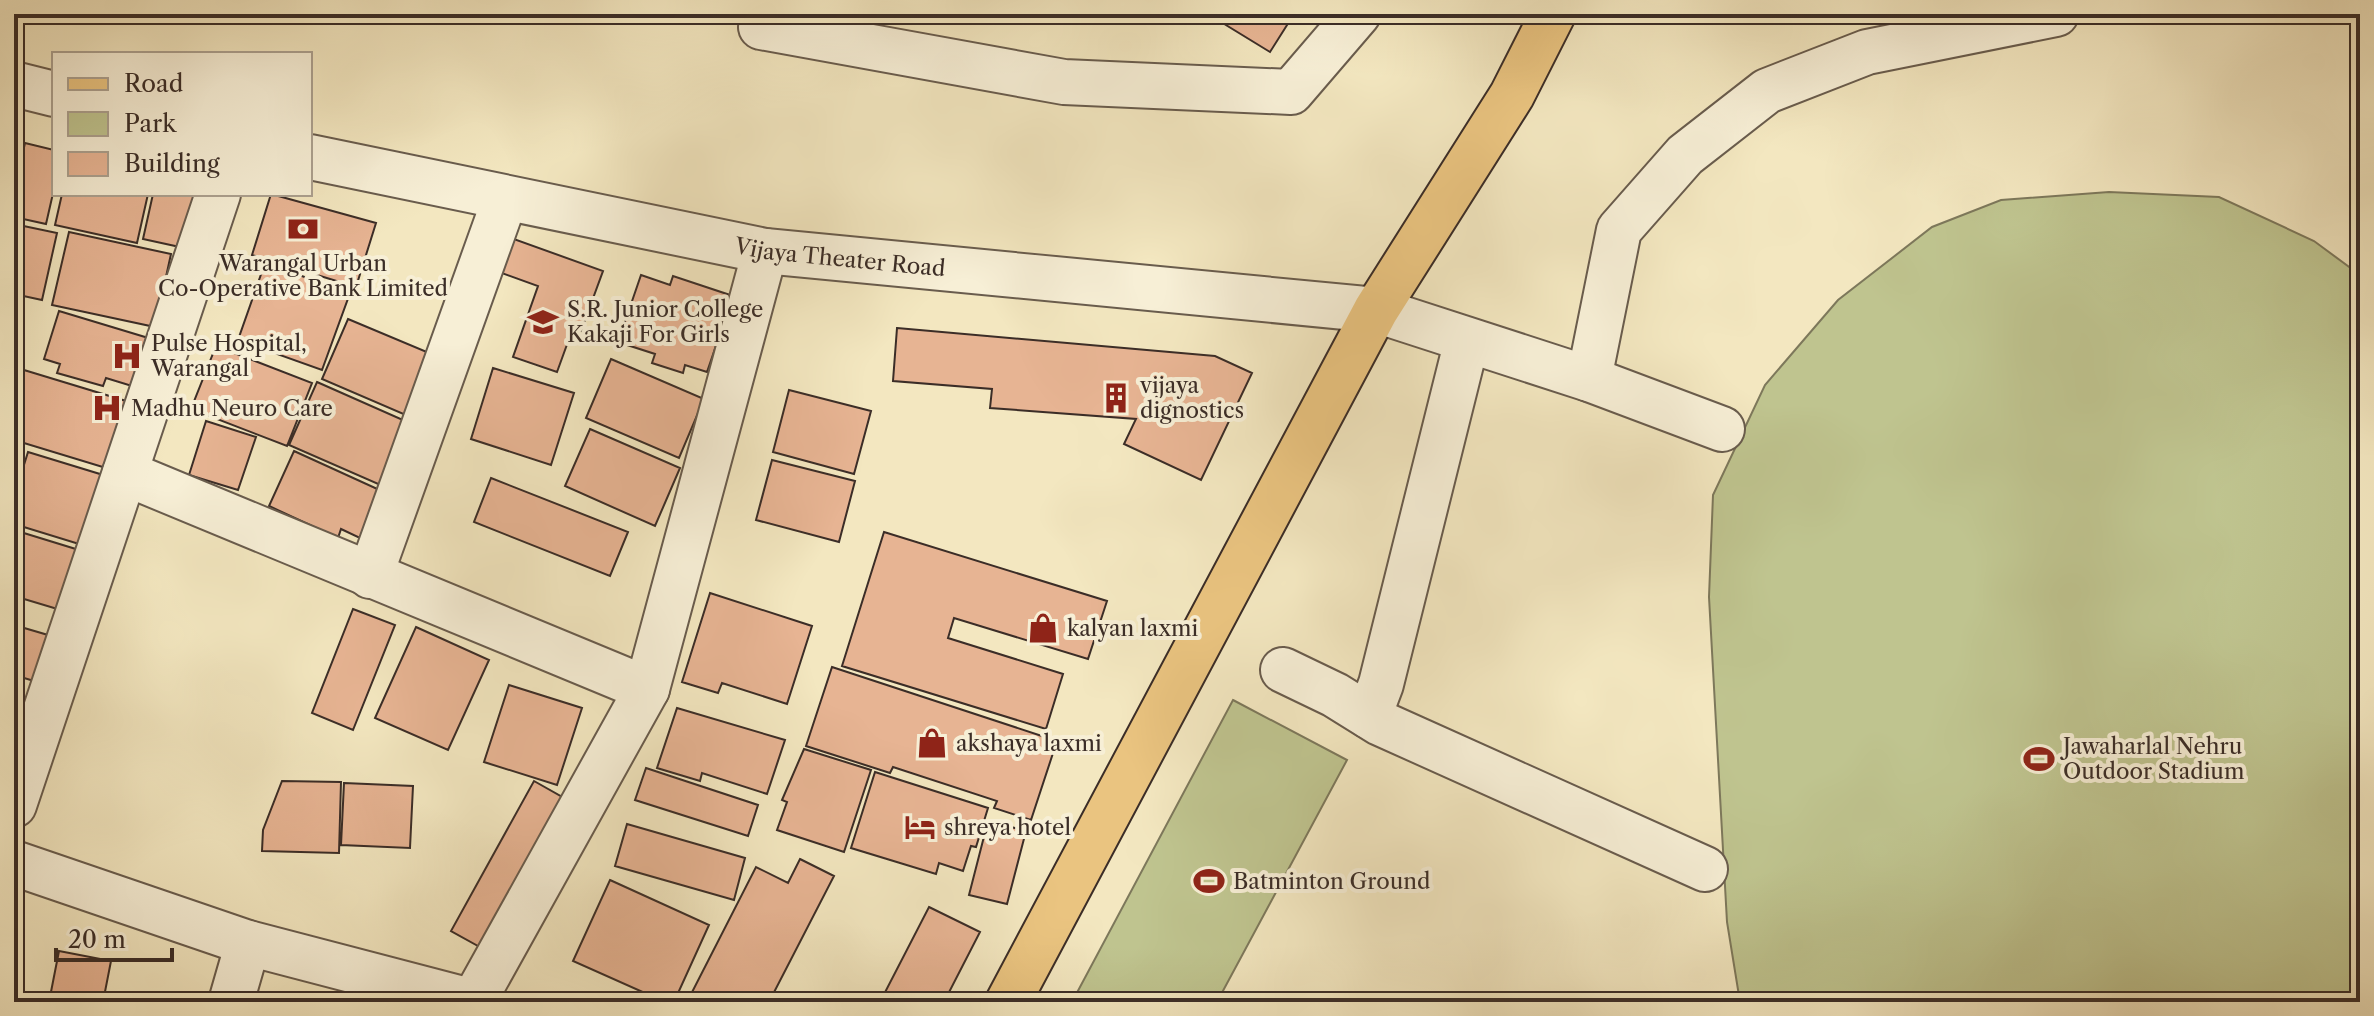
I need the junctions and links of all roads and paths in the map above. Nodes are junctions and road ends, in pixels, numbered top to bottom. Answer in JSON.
{"nodes":[{"id":1,"x":764,"y":14,"type":"edge"},
{"id":2,"x":1358,"y":14,"type":"edge"},
{"id":3,"x":1553,"y":14,"type":"edge"},
{"id":4,"x":2056,"y":14,"type":"edge"},
{"id":5,"x":14,"y":84,"type":"edge"},
{"id":6,"x":52,"y":94,"type":"edge"},
{"id":7,"x":312,"y":157,"type":"edge"},
{"id":8,"x":217,"y":196,"type":"edge"},
{"id":9,"x":505,"y":199,"type":"junction"},
{"id":10,"x":765,"y":251,"type":"junction"},
{"id":11,"x":1376,"y":310,"type":"junction"},
{"id":12,"x":1467,"y":340,"type":"junction"},
{"id":13,"x":1589,"y":379,"type":"junction"},
{"id":14,"x":1722,"y":429,"type":"dead end"},
{"id":15,"x":125,"y":473,"type":"junction"},
{"id":16,"x":370,"y":576,"type":"junction"},
{"id":17,"x":1283,"y":670,"type":"dead end"},
{"id":18,"x":647,"y":689,"type":"junction"},
{"id":19,"x":1369,"y":716,"type":"junction"},
{"id":20,"x":14,"y":805,"type":"edge"},
{"id":21,"x":14,"y":863,"type":"edge"},
{"id":22,"x":1705,"y":869,"type":"dead end"},
{"id":23,"x":248,"y":943,"type":"junction"},
{"id":24,"x":231,"y":1002,"type":"edge"},
{"id":25,"x":473,"y":1002,"type":"edge"},
{"id":26,"x":1008,"y":1002,"type":"edge"}],
"edges":[{"from":1,"to":2,"type":"street"},
{"from":3,"to":11,"type":"main road"},
{"from":4,"to":13,"type":"street"},
{"from":5,"to":6,"type":"street"},
{"from":7,"to":9,"type":"street","name":"Vijaya Theater Road"},
{"from":8,"to":15,"type":"street"},
{"from":9,"to":10,"type":"street","name":"Vijaya Theater Road"},
{"from":9,"to":16,"type":"street"},
{"from":10,"to":11,"type":"street","name":"Vijaya Theater Road"},
{"from":10,"to":18,"type":"street"},
{"from":11,"to":12,"type":"street","name":"Vijaya Theater Road"},
{"from":11,"to":26,"type":"main road"},
{"from":12,"to":13,"type":"street","name":"Vijaya Theater Road"},
{"from":12,"to":19,"type":"street"},
{"from":13,"to":14,"type":"street","name":"Vijaya Theater Road"},
{"from":15,"to":16,"type":"street"},
{"from":15,"to":20,"type":"street"},
{"from":16,"to":18,"type":"street"},
{"from":17,"to":19,"type":"street"},
{"from":18,"to":25,"type":"street"},
{"from":19,"to":22,"type":"street"},
{"from":21,"to":23,"type":"street"},
{"from":23,"to":24,"type":"street"},
{"from":23,"to":25,"type":"street"}]}
